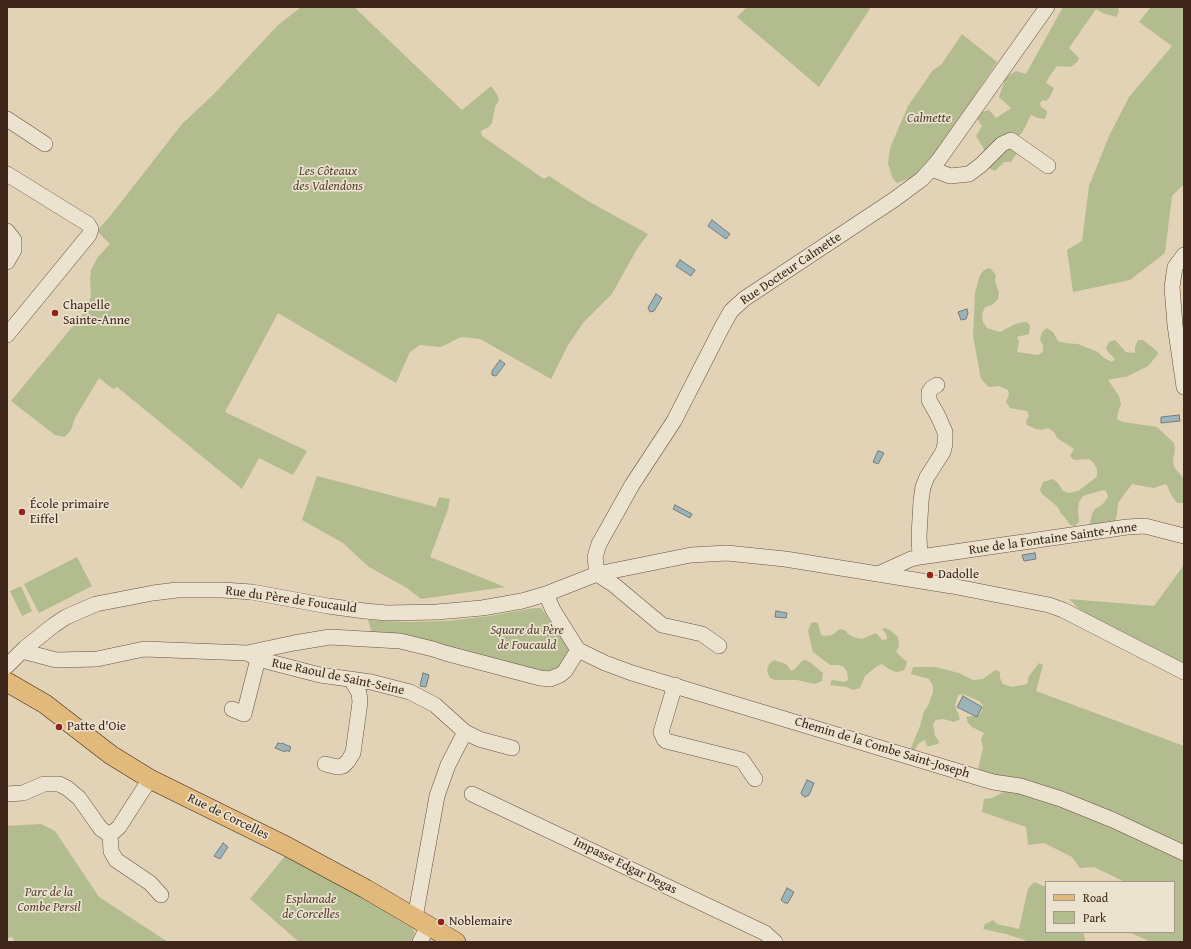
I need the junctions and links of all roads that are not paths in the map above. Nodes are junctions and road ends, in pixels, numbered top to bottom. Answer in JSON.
{"nodes":[{"id":1,"x":1047,"y":7,"type":"edge"},
{"id":2,"x":7,"y":119,"type":"edge"},
{"id":3,"x":45,"y":144,"type":"dead end"},
{"id":4,"x":1048,"y":166,"type":"dead end"},
{"id":5,"x":932,"y":169,"type":"junction"},
{"id":6,"x":7,"y":174,"type":"edge"},
{"id":7,"x":7,"y":231,"type":"edge"},
{"id":8,"x":1184,"y":255,"type":"edge"},
{"id":9,"x":7,"y":262,"type":"edge"},
{"id":10,"x":7,"y":336,"type":"edge"},
{"id":11,"x":937,"y":385,"type":"dead end"},
{"id":12,"x":1184,"y":387,"type":"edge"},
{"id":13,"x":1184,"y":536,"type":"edge"},
{"id":14,"x":920,"y":557,"type":"junction"},
{"id":15,"x":597,"y":574,"type":"junction"},
{"id":16,"x":878,"y":574,"type":"junction"},
{"id":17,"x":546,"y":594,"type":"junction"},
{"id":18,"x":719,"y":646,"type":"dead end"},
{"id":19,"x":23,"y":650,"type":"junction"},
{"id":20,"x":578,"y":650,"type":"junction"},
{"id":21,"x":7,"y":652,"type":"edge"},
{"id":22,"x":252,"y":656,"type":"junction"},
{"id":23,"x":7,"y":666,"type":"edge"},
{"id":24,"x":1184,"y":672,"type":"edge"},
{"id":25,"x":352,"y":681,"type":"junction"},
{"id":26,"x":10,"y":684,"type":"edge"},
{"id":27,"x":675,"y":685,"type":"junction"},
{"id":28,"x":244,"y":713,"type":"dead end"},
{"id":29,"x":465,"y":732,"type":"junction"},
{"id":30,"x":512,"y":748,"type":"dead end"},
{"id":31,"x":325,"y":764,"type":"dead end"},
{"id":32,"x":150,"y":779,"type":"junction"},
{"id":33,"x":755,"y":779,"type":"dead end"},
{"id":34,"x":7,"y":794,"type":"edge"},
{"id":35,"x":472,"y":794,"type":"dead end"},
{"id":36,"x":110,"y":836,"type":"junction"},
{"id":37,"x":1184,"y":853,"type":"edge"},
{"id":38,"x":161,"y":895,"type":"dead end"},
{"id":39,"x":421,"y":928,"type":"edge"},
{"id":40,"x":456,"y":942,"type":"edge"},
{"id":41,"x":775,"y":942,"type":"edge"}],
"edges":[{"from":1,"to":5,"type":"street","name":"Rue Docteur Calmette"},
{"from":2,"to":3,"type":"street"},
{"from":4,"to":5,"type":"street"},
{"from":5,"to":15,"type":"street","name":"Rue Docteur Calmette"},
{"from":6,"to":10,"type":"street"},
{"from":7,"to":9,"type":"street"},
{"from":8,"to":12,"type":"street"},
{"from":11,"to":14,"type":"street"},
{"from":13,"to":14,"type":"street","name":"Rue de la Fontaine Sainte-Anne"},
{"from":14,"to":16,"type":"street","name":"Rue de la Fontaine Sainte-Anne"},
{"from":15,"to":16,"type":"street"},
{"from":15,"to":17,"type":"street"},
{"from":15,"to":18,"type":"street"},
{"from":16,"to":24,"type":"street"},
{"from":17,"to":19,"type":"street","name":"Rue du Père de Foucauld"},
{"from":17,"to":20,"type":"street"},
{"from":19,"to":21,"type":"street","name":"Rue du Père de Foucauld"},
{"from":19,"to":22,"type":"street"},
{"from":19,"to":23,"type":"street","name":"Rue du Père de Foucauld"},
{"from":20,"to":22,"type":"street"},
{"from":20,"to":27,"type":"street","name":"Chemin de la Combe Saint-Joseph"},
{"from":22,"to":25,"type":"street","name":"Rue Raoul de Saint-Seine"},
{"from":22,"to":28,"type":"street"},
{"from":25,"to":29,"type":"street","name":"Rue Raoul de Saint-Seine"},
{"from":25,"to":31,"type":"street"},
{"from":26,"to":32,"type":"main road","name":"Rue de Corcelles"},
{"from":27,"to":33,"type":"street"},
{"from":27,"to":37,"type":"street","name":"Chemin de la Combe Saint-Joseph"},
{"from":29,"to":30,"type":"street","name":"Rue Raoul de Saint-Seine"},
{"from":29,"to":39,"type":"street"},
{"from":32,"to":36,"type":"street"},
{"from":32,"to":39,"type":"main road","name":"Rue de Corcelles"},
{"from":34,"to":36,"type":"street"},
{"from":35,"to":41,"type":"street","name":"Impasse Edgar Degas"},
{"from":36,"to":38,"type":"street"},
{"from":39,"to":40,"type":"main road","name":"Rue de Corcelles"}]}
